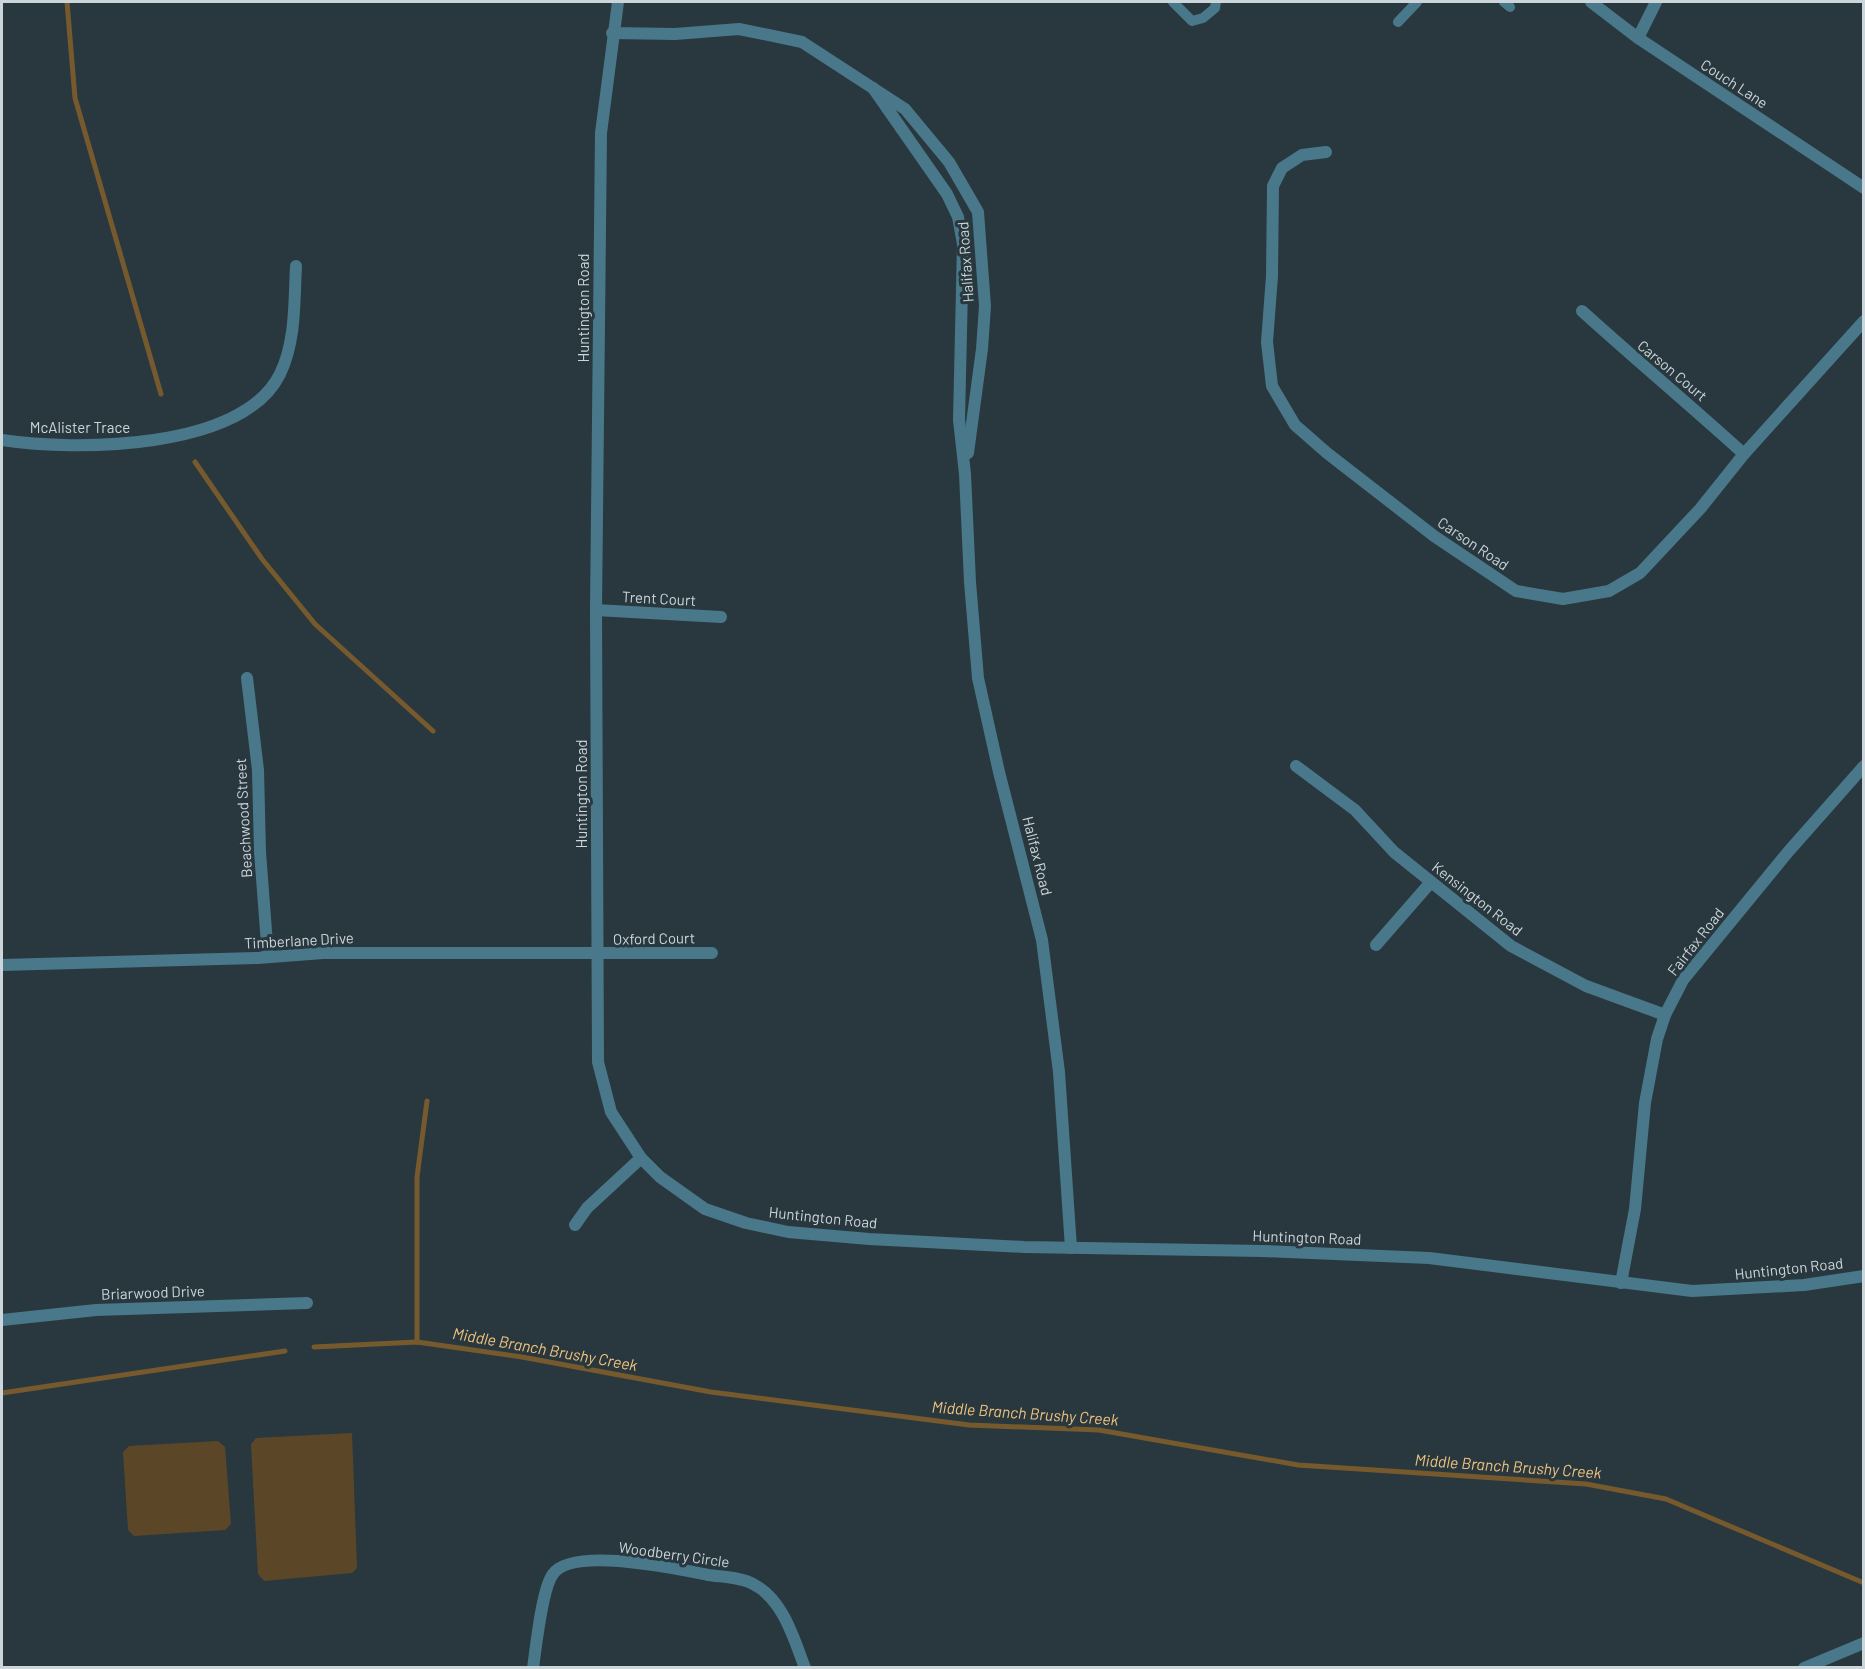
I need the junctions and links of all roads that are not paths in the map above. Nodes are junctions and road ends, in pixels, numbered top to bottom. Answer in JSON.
{"nodes":[{"id":1,"x":618,"y":2,"type":"edge"},
{"id":2,"x":1173,"y":2,"type":"edge"},
{"id":3,"x":1216,"y":2,"type":"edge"},
{"id":4,"x":1417,"y":2,"type":"edge"},
{"id":5,"x":1591,"y":2,"type":"edge"},
{"id":6,"x":1656,"y":2,"type":"edge"},
{"id":7,"x":1398,"y":22,"type":"dead end"},
{"id":8,"x":612,"y":33,"type":"junction"},
{"id":9,"x":1638,"y":38,"type":"junction"},
{"id":10,"x":873,"y":88,"type":"junction"},
{"id":11,"x":1326,"y":152,"type":"dead end"},
{"id":12,"x":1863,"y":188,"type":"edge"},
{"id":13,"x":296,"y":266,"type":"dead end"},
{"id":14,"x":1581,"y":311,"type":"dead end"},
{"id":15,"x":1863,"y":321,"type":"edge"},
{"id":16,"x":2,"y":440,"type":"edge"},
{"id":17,"x":1744,"y":453,"type":"junction"},
{"id":18,"x":965,"y":474,"type":"junction"},
{"id":19,"x":596,"y":610,"type":"junction"},
{"id":20,"x":721,"y":617,"type":"dead end"},
{"id":21,"x":247,"y":678,"type":"dead end"},
{"id":22,"x":1296,"y":766,"type":"dead end"},
{"id":23,"x":1863,"y":766,"type":"edge"},
{"id":24,"x":1431,"y":882,"type":"junction"},
{"id":25,"x":1376,"y":945,"type":"dead end"},
{"id":26,"x":712,"y":953,"type":"dead end"},
{"id":27,"x":597,"y":955,"type":"junction"},
{"id":28,"x":268,"y":957,"type":"junction"},
{"id":29,"x":2,"y":965,"type":"edge"},
{"id":30,"x":1665,"y":1016,"type":"junction"},
{"id":31,"x":641,"y":1158,"type":"junction"},
{"id":32,"x":575,"y":1225,"type":"dead end"},
{"id":33,"x":1071,"y":1248,"type":"junction"},
{"id":34,"x":1863,"y":1276,"type":"edge"},
{"id":35,"x":1621,"y":1283,"type":"junction"},
{"id":36,"x":307,"y":1303,"type":"dead end"},
{"id":37,"x":2,"y":1320,"type":"edge"},
{"id":38,"x":1863,"y":1643,"type":"edge"},
{"id":39,"x":532,"y":1668,"type":"edge"},
{"id":40,"x":805,"y":1668,"type":"edge"},
{"id":41,"x":1804,"y":1668,"type":"edge"}],
"edges":[{"from":1,"to":8,"type":"street","name":"Huntington Road"},
{"from":2,"to":3,"type":"lane"},
{"from":4,"to":7,"type":"lane"},
{"from":5,"to":9,"type":"street","name":"Couch Lane"},
{"from":6,"to":9,"type":"street"},
{"from":8,"to":10,"type":"street","name":"Halifax Road"},
{"from":8,"to":19,"type":"street","name":"Huntington Road"},
{"from":9,"to":12,"type":"street","name":"Couch Lane"},
{"from":10,"to":18,"type":"street","name":"Halifax Road"},
{"from":10,"to":18,"type":"street","name":"Halifax Road"},
{"from":11,"to":17,"type":"street","name":"Carson Road"},
{"from":13,"to":16,"type":"street","name":"McAlister Trace"},
{"from":14,"to":17,"type":"street","name":"Carson Court"},
{"from":15,"to":17,"type":"street","name":"Carson Road"},
{"from":18,"to":33,"type":"street","name":"Halifax Road"},
{"from":19,"to":20,"type":"street","name":"Trent Court"},
{"from":19,"to":27,"type":"street","name":"Huntington Road"},
{"from":21,"to":28,"type":"street","name":"Beachwood Street"},
{"from":22,"to":24,"type":"street","name":"Kensington Road"},
{"from":23,"to":30,"type":"street","name":"Fairfax Road"},
{"from":24,"to":25,"type":"street"},
{"from":24,"to":30,"type":"street","name":"Kensington Road"},
{"from":26,"to":27,"type":"street","name":"Oxford Court"},
{"from":27,"to":28,"type":"street","name":"Timberlane Drive"},
{"from":27,"to":31,"type":"street","name":"Huntington Road"},
{"from":28,"to":29,"type":"street","name":"Timberlane Drive"},
{"from":30,"to":35,"type":"street","name":"Fairfax Road"},
{"from":31,"to":32,"type":"street"},
{"from":31,"to":33,"type":"street","name":"Huntington Road"},
{"from":33,"to":35,"type":"street","name":"Huntington Road"},
{"from":34,"to":35,"type":"street","name":"Huntington Road"},
{"from":36,"to":37,"type":"street","name":"Briarwood Drive"},
{"from":38,"to":41,"type":"street"},
{"from":39,"to":40,"type":"street","name":"Woodberry Circle"}]}
